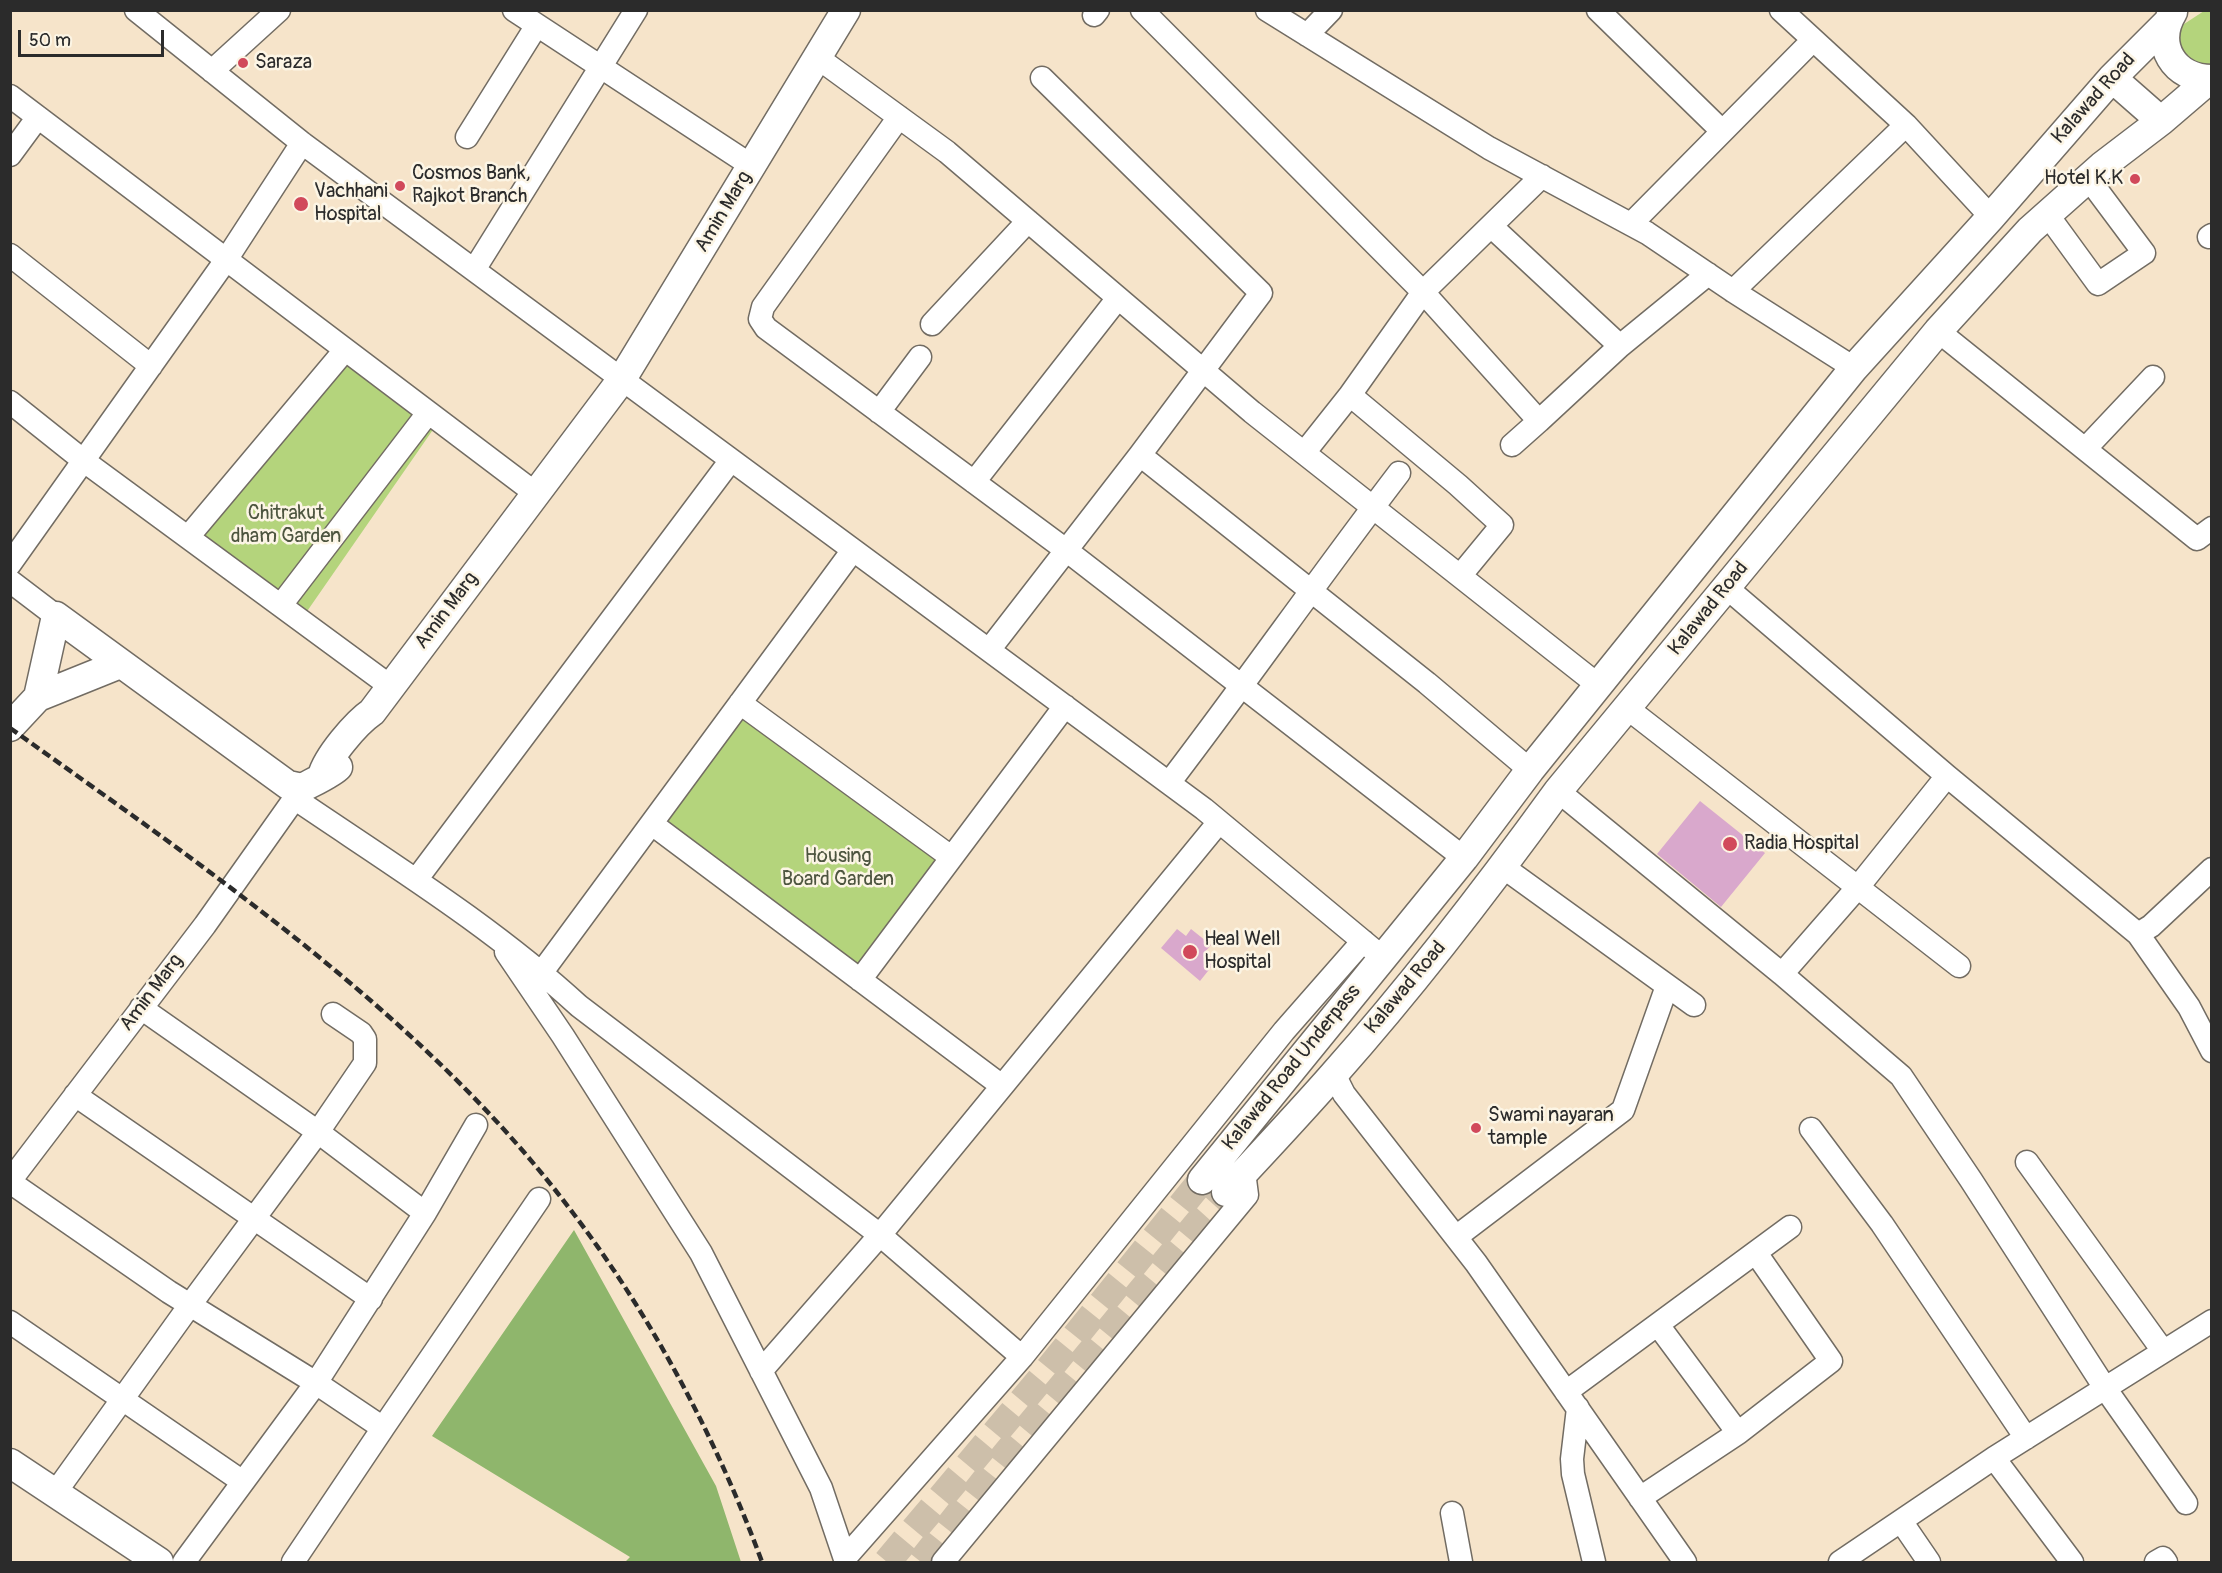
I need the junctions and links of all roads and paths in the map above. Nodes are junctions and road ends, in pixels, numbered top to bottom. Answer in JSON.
{"nodes":[{"id":1,"x":136,"y":10,"type":"edge"},
{"id":2,"x":279,"y":10,"type":"edge"},
{"id":3,"x":514,"y":10,"type":"edge"},
{"id":4,"x":636,"y":10,"type":"edge"},
{"id":5,"x":846,"y":10,"type":"edge"},
{"id":6,"x":1142,"y":10,"type":"edge"},
{"id":7,"x":1268,"y":10,"type":"edge"},
{"id":8,"x":1331,"y":10,"type":"edge"},
{"id":9,"x":1598,"y":10,"type":"edge"},
{"id":10,"x":1781,"y":10,"type":"edge"},
{"id":11,"x":2171,"y":16,"type":"edge"},
{"id":12,"x":537,"y":25,"type":"junction"},
{"id":13,"x":1307,"y":35,"type":"junction"},
{"id":14,"x":1813,"y":40,"type":"junction"},
{"id":15,"x":818,"y":58,"type":"junction"},
{"id":16,"x":601,"y":67,"type":"junction"},
{"id":17,"x":212,"y":71,"type":"junction"},
{"id":18,"x":1042,"y":78,"type":"dead end"},
{"id":19,"x":2112,"y":78,"type":"junction"},
{"id":20,"x":2211,"y":79,"type":"edge"},
{"id":21,"x":10,"y":96,"type":"edge"},
{"id":22,"x":38,"y":117,"type":"junction"},
{"id":23,"x":899,"y":117,"type":"junction"},
{"id":24,"x":2161,"y":121,"type":"junction"},
{"id":25,"x":1906,"y":124,"type":"junction"},
{"id":26,"x":1722,"y":131,"type":"junction"},
{"id":27,"x":467,"y":137,"type":"dead end"},
{"id":28,"x":302,"y":143,"type":"junction"},
{"id":29,"x":10,"y":155,"type":"edge"},
{"id":30,"x":752,"y":166,"type":"junction"},
{"id":31,"x":1542,"y":176,"type":"junction"},
{"id":32,"x":2088,"y":178,"type":"junction"},
{"id":33,"x":2047,"y":214,"type":"junction"},
{"id":34,"x":1991,"y":217,"type":"junction"},
{"id":35,"x":1028,"y":221,"type":"junction"},
{"id":36,"x":1631,"y":224,"type":"junction"},
{"id":37,"x":1491,"y":226,"type":"junction"},
{"id":38,"x":10,"y":255,"type":"edge"},
{"id":39,"x":226,"y":260,"type":"junction"},
{"id":40,"x":474,"y":270,"type":"junction"},
{"id":41,"x":1708,"y":274,"type":"junction"},
{"id":42,"x":1733,"y":291,"type":"junction"},
{"id":43,"x":1424,"y":292,"type":"junction"},
{"id":44,"x":1118,"y":298,"type":"junction"},
{"id":45,"x":932,"y":324,"type":"dead end"},
{"id":46,"x":1938,"y":331,"type":"junction"},
{"id":47,"x":1620,"y":346,"type":"junction"},
{"id":48,"x":345,"y":350,"type":"junction"},
{"id":49,"x":920,"y":357,"type":"dead end"},
{"id":50,"x":151,"y":366,"type":"junction"},
{"id":51,"x":1854,"y":368,"type":"junction"},
{"id":52,"x":1203,"y":370,"type":"junction"},
{"id":53,"x":2153,"y":377,"type":"dead end"},
{"id":54,"x":622,"y":379,"type":"junction"},
{"id":55,"x":1350,"y":395,"type":"junction"},
{"id":56,"x":10,"y":402,"type":"edge"},
{"id":57,"x":879,"y":412,"type":"junction"},
{"id":58,"x":428,"y":413,"type":"junction"},
{"id":59,"x":1539,"y":421,"type":"junction"},
{"id":60,"x":1512,"y":445,"type":"dead end"},
{"id":61,"x":2086,"y":448,"type":"junction"},
{"id":62,"x":1304,"y":453,"type":"junction"},
{"id":63,"x":1140,"y":454,"type":"junction"},
{"id":64,"x":84,"y":460,"type":"junction"},
{"id":65,"x":731,"y":460,"type":"junction"},
{"id":66,"x":1399,"y":473,"type":"dead end"},
{"id":67,"x":974,"y":482,"type":"junction"},
{"id":68,"x":535,"y":494,"type":"junction"},
{"id":69,"x":1372,"y":507,"type":"junction"},
{"id":70,"x":2211,"y":528,"type":"edge"},
{"id":71,"x":188,"y":537,"type":"junction"},
{"id":72,"x":854,"y":550,"type":"junction"},
{"id":73,"x":1066,"y":550,"type":"junction"},
{"id":74,"x":10,"y":564,"type":"edge"},
{"id":75,"x":1460,"y":576,"type":"junction"},
{"id":76,"x":10,"y":581,"type":"edge"},
{"id":77,"x":1727,"y":588,"type":"junction"},
{"id":78,"x":1311,"y":590,"type":"junction"},
{"id":79,"x":281,"y":605,"type":"junction"},
{"id":80,"x":56,"y":616,"type":"junction"},
{"id":81,"x":989,"y":650,"type":"junction"},
{"id":82,"x":120,"y":664,"type":"junction"},
{"id":83,"x":1599,"y":685,"type":"junction"},
{"id":84,"x":390,"y":686,"type":"junction"},
{"id":85,"x":1243,"y":687,"type":"junction"},
{"id":86,"x":38,"y":697,"type":"junction"},
{"id":87,"x":740,"y":703,"type":"junction"},
{"id":88,"x":1065,"y":706,"type":"junction"},
{"id":89,"x":1627,"y":708,"type":"junction"},
{"id":90,"x":10,"y":727,"type":"edge"},
{"id":91,"x":1530,"y":770,"type":"junction"},
{"id":92,"x":1947,"y":776,"type":"junction"},
{"id":93,"x":1169,"y":783,"type":"junction"},
{"id":94,"x":306,"y":787,"type":"junction"},
{"id":95,"x":1558,"y":791,"type":"junction"},
{"id":96,"x":1219,"y":822,"type":"junction"},
{"id":97,"x":652,"y":824,"type":"junction"},
{"id":98,"x":951,"y":857,"type":"junction"},
{"id":99,"x":1464,"y":858,"type":"junction"},
{"id":100,"x":1503,"y":867,"type":"junction"},
{"id":101,"x":2211,"y":869,"type":"edge"},
{"id":102,"x":416,"y":880,"type":"junction"},
{"id":103,"x":1858,"y":887,"type":"junction"},
{"id":104,"x":2138,"y":934,"type":"junction"},
{"id":105,"x":495,"y":935,"type":"junction"},
{"id":106,"x":1373,"y":949,"type":"junction"},
{"id":107,"x":1959,"y":966,"type":"dead end"},
{"id":108,"x":542,"y":972,"type":"junction"},
{"id":109,"x":1782,"y":974,"type":"junction"},
{"id":110,"x":860,"y":980,"type":"junction"},
{"id":111,"x":1667,"y":986,"type":"junction"},
{"id":112,"x":1694,"y":1005,"type":"dead end"},
{"id":113,"x":141,"y":1008,"type":"junction"},
{"id":114,"x":333,"y":1014,"type":"dead end"},
{"id":115,"x":2211,"y":1051,"type":"edge"},
{"id":116,"x":1334,"y":1074,"type":"junction"},
{"id":117,"x":1002,"y":1086,"type":"junction"},
{"id":118,"x":75,"y":1095,"type":"junction"},
{"id":119,"x":476,"y":1125,"type":"dead end"},
{"id":120,"x":1811,"y":1129,"type":"dead end"},
{"id":121,"x":318,"y":1132,"type":"junction"},
{"id":122,"x":2027,"y":1162,"type":"dead end"},
{"id":123,"x":1224,"y":1181,"type":"junction"},
{"id":124,"x":10,"y":1182,"type":"edge"},
{"id":125,"x":539,"y":1199,"type":"dead end"},
{"id":126,"x":425,"y":1212,"type":"junction"},
{"id":127,"x":253,"y":1219,"type":"junction"},
{"id":128,"x":1791,"y":1227,"type":"dead end"},
{"id":129,"x":880,"y":1235,"type":"junction"},
{"id":130,"x":1456,"y":1237,"type":"junction"},
{"id":131,"x":1756,"y":1253,"type":"junction"},
{"id":132,"x":370,"y":1299,"type":"junction"},
{"id":133,"x":190,"y":1305,"type":"junction"},
{"id":134,"x":2211,"y":1321,"type":"edge"},
{"id":135,"x":10,"y":1322,"type":"edge"},
{"id":136,"x":1658,"y":1325,"type":"junction"},
{"id":137,"x":2163,"y":1351,"type":"junction"},
{"id":138,"x":1022,"y":1357,"type":"junction"},
{"id":139,"x":761,"y":1371,"type":"junction"},
{"id":140,"x":316,"y":1383,"type":"junction"},
{"id":141,"x":2105,"y":1388,"type":"junction"},
{"id":142,"x":122,"y":1399,"type":"junction"},
{"id":143,"x":1572,"y":1400,"type":"junction"},
{"id":144,"x":383,"y":1428,"type":"junction"},
{"id":145,"x":1737,"y":1433,"type":"junction"},
{"id":146,"x":2026,"y":1438,"type":"junction"},
{"id":147,"x":1994,"y":1458,"type":"junction"},
{"id":148,"x":10,"y":1462,"type":"edge"},
{"id":149,"x":243,"y":1482,"type":"junction"},
{"id":150,"x":56,"y":1493,"type":"junction"},
{"id":151,"x":1640,"y":1498,"type":"junction"},
{"id":152,"x":2186,"y":1503,"type":"dead end"},
{"id":153,"x":1452,"y":1513,"type":"dead end"},
{"id":154,"x":1901,"y":1521,"type":"junction"},
{"id":155,"x":846,"y":1560,"type":"edge"},
{"id":156,"x":159,"y":1563,"type":"edge"},
{"id":157,"x":184,"y":1563,"type":"edge"},
{"id":158,"x":293,"y":1563,"type":"edge"},
{"id":159,"x":943,"y":1563,"type":"edge"},
{"id":160,"x":1461,"y":1563,"type":"edge"},
{"id":161,"x":1594,"y":1563,"type":"edge"},
{"id":162,"x":1685,"y":1563,"type":"edge"},
{"id":163,"x":1840,"y":1563,"type":"edge"},
{"id":164,"x":1929,"y":1563,"type":"edge"},
{"id":165,"x":2072,"y":1563,"type":"edge"},
{"id":166,"x":2156,"y":1563,"type":"edge"},
{"id":167,"x":2166,"y":1563,"type":"edge"}],
"edges":[{"from":1,"to":17,"type":"street"},
{"from":2,"to":17,"type":"street"},
{"from":3,"to":12,"type":"street"},
{"from":4,"to":16,"type":"street"},
{"from":5,"to":15,"type":"main road","name":"Amin Marg"},
{"from":6,"to":43,"type":"street"},
{"from":7,"to":13,"type":"street"},
{"from":8,"to":13,"type":"street"},
{"from":9,"to":26,"type":"street"},
{"from":10,"to":14,"type":"street"},
{"from":11,"to":19,"type":"main road","name":"Kalawad Road"},
{"from":11,"to":20,"type":"main road"},
{"from":12,"to":16,"type":"street"},
{"from":12,"to":27,"type":"street"},
{"from":13,"to":31,"type":"street"},
{"from":14,"to":25,"type":"street"},
{"from":14,"to":26,"type":"street"},
{"from":15,"to":23,"type":"street"},
{"from":15,"to":30,"type":"main road","name":"Amin Marg"},
{"from":16,"to":30,"type":"street"},
{"from":16,"to":40,"type":"street"},
{"from":17,"to":28,"type":"street"},
{"from":18,"to":52,"type":"street"},
{"from":19,"to":24,"type":"main road"},
{"from":19,"to":34,"type":"main road","name":"Kalawad Road"},
{"from":20,"to":24,"type":"main road","name":"Kalawad Road"},
{"from":21,"to":22,"type":"street"},
{"from":22,"to":29,"type":"street"},
{"from":22,"to":39,"type":"street"},
{"from":23,"to":35,"type":"street"},
{"from":23,"to":57,"type":"street"},
{"from":24,"to":32,"type":"main road","name":"Kalawad Road"},
{"from":25,"to":34,"type":"street"},
{"from":25,"to":42,"type":"street"},
{"from":26,"to":36,"type":"street"},
{"from":28,"to":39,"type":"street"},
{"from":28,"to":40,"type":"street"},
{"from":30,"to":54,"type":"main road","name":"Amin Marg"},
{"from":31,"to":36,"type":"street"},
{"from":31,"to":37,"type":"street"},
{"from":32,"to":33,"type":"main road","name":"Kalawad Road"},
{"from":32,"to":33,"type":"street"},
{"from":33,"to":46,"type":"main road","name":"Kalawad Road"},
{"from":34,"to":51,"type":"main road","name":"Kalawad Road"},
{"from":35,"to":44,"type":"street"},
{"from":35,"to":45,"type":"street"},
{"from":36,"to":41,"type":"street"},
{"from":37,"to":43,"type":"street"},
{"from":37,"to":47,"type":"street"},
{"from":38,"to":50,"type":"street"},
{"from":39,"to":48,"type":"street"},
{"from":39,"to":50,"type":"street"},
{"from":40,"to":54,"type":"street"},
{"from":41,"to":42,"type":"street"},
{"from":41,"to":47,"type":"street"},
{"from":42,"to":51,"type":"street"},
{"from":43,"to":55,"type":"street"},
{"from":43,"to":59,"type":"street"},
{"from":44,"to":52,"type":"street"},
{"from":44,"to":67,"type":"street"},
{"from":46,"to":61,"type":"street"},
{"from":46,"to":77,"type":"main road","name":"Kalawad Road"},
{"from":47,"to":59,"type":"street"},
{"from":48,"to":58,"type":"street"},
{"from":48,"to":71,"type":"street"},
{"from":49,"to":57,"type":"street"},
{"from":50,"to":64,"type":"street"},
{"from":51,"to":83,"type":"main road","name":"Kalawad Road"},
{"from":52,"to":62,"type":"street"},
{"from":52,"to":63,"type":"street"},
{"from":53,"to":61,"type":"street"},
{"from":54,"to":65,"type":"street"},
{"from":54,"to":68,"type":"main road","name":"Amin Marg"},
{"from":55,"to":62,"type":"street"},
{"from":55,"to":75,"type":"street"},
{"from":56,"to":64,"type":"street"},
{"from":57,"to":67,"type":"street"},
{"from":58,"to":68,"type":"street"},
{"from":58,"to":79,"type":"street"},
{"from":59,"to":60,"type":"street"},
{"from":61,"to":70,"type":"street"},
{"from":62,"to":69,"type":"street"},
{"from":63,"to":73,"type":"street"},
{"from":63,"to":78,"type":"street"},
{"from":64,"to":71,"type":"street"},
{"from":64,"to":74,"type":"street"},
{"from":65,"to":72,"type":"street"},
{"from":65,"to":102,"type":"street"},
{"from":66,"to":69,"type":"street"},
{"from":67,"to":73,"type":"street"},
{"from":68,"to":84,"type":"main road","name":"Amin Marg"},
{"from":69,"to":75,"type":"street"},
{"from":69,"to":78,"type":"street"},
{"from":71,"to":79,"type":"street"},
{"from":72,"to":81,"type":"street"},
{"from":72,"to":87,"type":"street"},
{"from":73,"to":81,"type":"street"},
{"from":73,"to":85,"type":"street"},
{"from":75,"to":83,"type":"street"},
{"from":76,"to":80,"type":"street"},
{"from":77,"to":89,"type":"main road","name":"Kalawad Road"},
{"from":77,"to":92,"type":"street"},
{"from":78,"to":85,"type":"street"},
{"from":78,"to":91,"type":"street"},
{"from":79,"to":84,"type":"street"},
{"from":80,"to":82,"type":"main road"},
{"from":80,"to":86,"type":"main road"},
{"from":81,"to":88,"type":"street"},
{"from":82,"to":86,"type":"main road"},
{"from":82,"to":94,"type":"main road"},
{"from":83,"to":91,"type":"main road","name":"Kalawad Road"},
{"from":84,"to":94,"type":"main road","name":"Amin Marg"},
{"from":85,"to":93,"type":"street"},
{"from":85,"to":99,"type":"street"},
{"from":86,"to":90,"type":"main road"},
{"from":87,"to":97,"type":"street"},
{"from":87,"to":98,"type":"street"},
{"from":88,"to":93,"type":"street"},
{"from":88,"to":98,"type":"street"},
{"from":89,"to":95,"type":"main road","name":"Kalawad Road"},
{"from":89,"to":103,"type":"street"},
{"from":91,"to":99,"type":"main road","name":"Kalawad Road"},
{"from":92,"to":103,"type":"street"},
{"from":92,"to":104,"type":"street"},
{"from":93,"to":96,"type":"street"},
{"from":94,"to":102,"type":"street"},
{"from":94,"to":113,"type":"street","name":"Amin Marg"},
{"from":95,"to":100,"type":"main road","name":"Kalawad Road"},
{"from":95,"to":109,"type":"street"},
{"from":96,"to":106,"type":"street"},
{"from":96,"to":117,"type":"street"},
{"from":97,"to":108,"type":"street"},
{"from":97,"to":110,"type":"street"},
{"from":98,"to":110,"type":"street"},
{"from":99,"to":106,"type":"main road","name":"Kalawad Road"},
{"from":100,"to":111,"type":"street"},
{"from":100,"to":116,"type":"main road","name":"Kalawad Road"},
{"from":101,"to":104,"type":"street"},
{"from":102,"to":105,"type":"street"},
{"from":103,"to":107,"type":"street"},
{"from":103,"to":109,"type":"street"},
{"from":104,"to":115,"type":"street"},
{"from":105,"to":108,"type":"street"},
{"from":105,"to":139,"type":"street"},
{"from":106,"to":123,"type":"main road","name":"Kalawad Road Underpass"},
{"from":106,"to":138,"type":"street"},
{"from":108,"to":129,"type":"street"},
{"from":109,"to":141,"type":"street"},
{"from":110,"to":117,"type":"street"},
{"from":111,"to":112,"type":"street"},
{"from":111,"to":130,"type":"street"},
{"from":113,"to":118,"type":"street","name":"Amin Marg"},
{"from":113,"to":121,"type":"street"},
{"from":114,"to":121,"type":"street"},
{"from":116,"to":123,"type":"main road","name":"Kalawad Road"},
{"from":116,"to":130,"type":"street"},
{"from":117,"to":129,"type":"street"},
{"from":118,"to":124,"type":"street","name":"Amin Marg"},
{"from":118,"to":127,"type":"street"},
{"from":119,"to":126,"type":"street"},
{"from":120,"to":146,"type":"street"},
{"from":121,"to":126,"type":"street"},
{"from":121,"to":127,"type":"street"},
{"from":122,"to":137,"type":"street"},
{"from":123,"to":159,"type":"street"},
{"from":124,"to":133,"type":"street"},
{"from":125,"to":144,"type":"street"},
{"from":126,"to":132,"type":"street"},
{"from":127,"to":132,"type":"street"},
{"from":127,"to":133,"type":"street"},
{"from":128,"to":131,"type":"street"},
{"from":129,"to":138,"type":"street"},
{"from":129,"to":139,"type":"street"},
{"from":130,"to":143,"type":"street"},
{"from":131,"to":136,"type":"street"},
{"from":131,"to":145,"type":"street"},
{"from":132,"to":140,"type":"street"},
{"from":133,"to":140,"type":"street"},
{"from":133,"to":142,"type":"street"},
{"from":134,"to":137,"type":"street"},
{"from":135,"to":142,"type":"street"},
{"from":136,"to":143,"type":"street"},
{"from":136,"to":145,"type":"street"},
{"from":137,"to":141,"type":"street"},
{"from":138,"to":155,"type":"street"},
{"from":139,"to":155,"type":"street"},
{"from":140,"to":144,"type":"street"},
{"from":140,"to":149,"type":"street"},
{"from":141,"to":146,"type":"street"},
{"from":141,"to":152,"type":"street"},
{"from":142,"to":149,"type":"street"},
{"from":142,"to":150,"type":"street"},
{"from":143,"to":151,"type":"street"},
{"from":143,"to":161,"type":"street"},
{"from":144,"to":158,"type":"street"},
{"from":145,"to":151,"type":"street"},
{"from":146,"to":147,"type":"street"},
{"from":147,"to":154,"type":"street"},
{"from":147,"to":165,"type":"street"},
{"from":148,"to":150,"type":"main road"},
{"from":149,"to":157,"type":"street"},
{"from":150,"to":156,"type":"main road"},
{"from":151,"to":162,"type":"street"},
{"from":153,"to":160,"type":"street"},
{"from":154,"to":163,"type":"street"},
{"from":154,"to":164,"type":"street"},
{"from":166,"to":167,"type":"street"}]}
